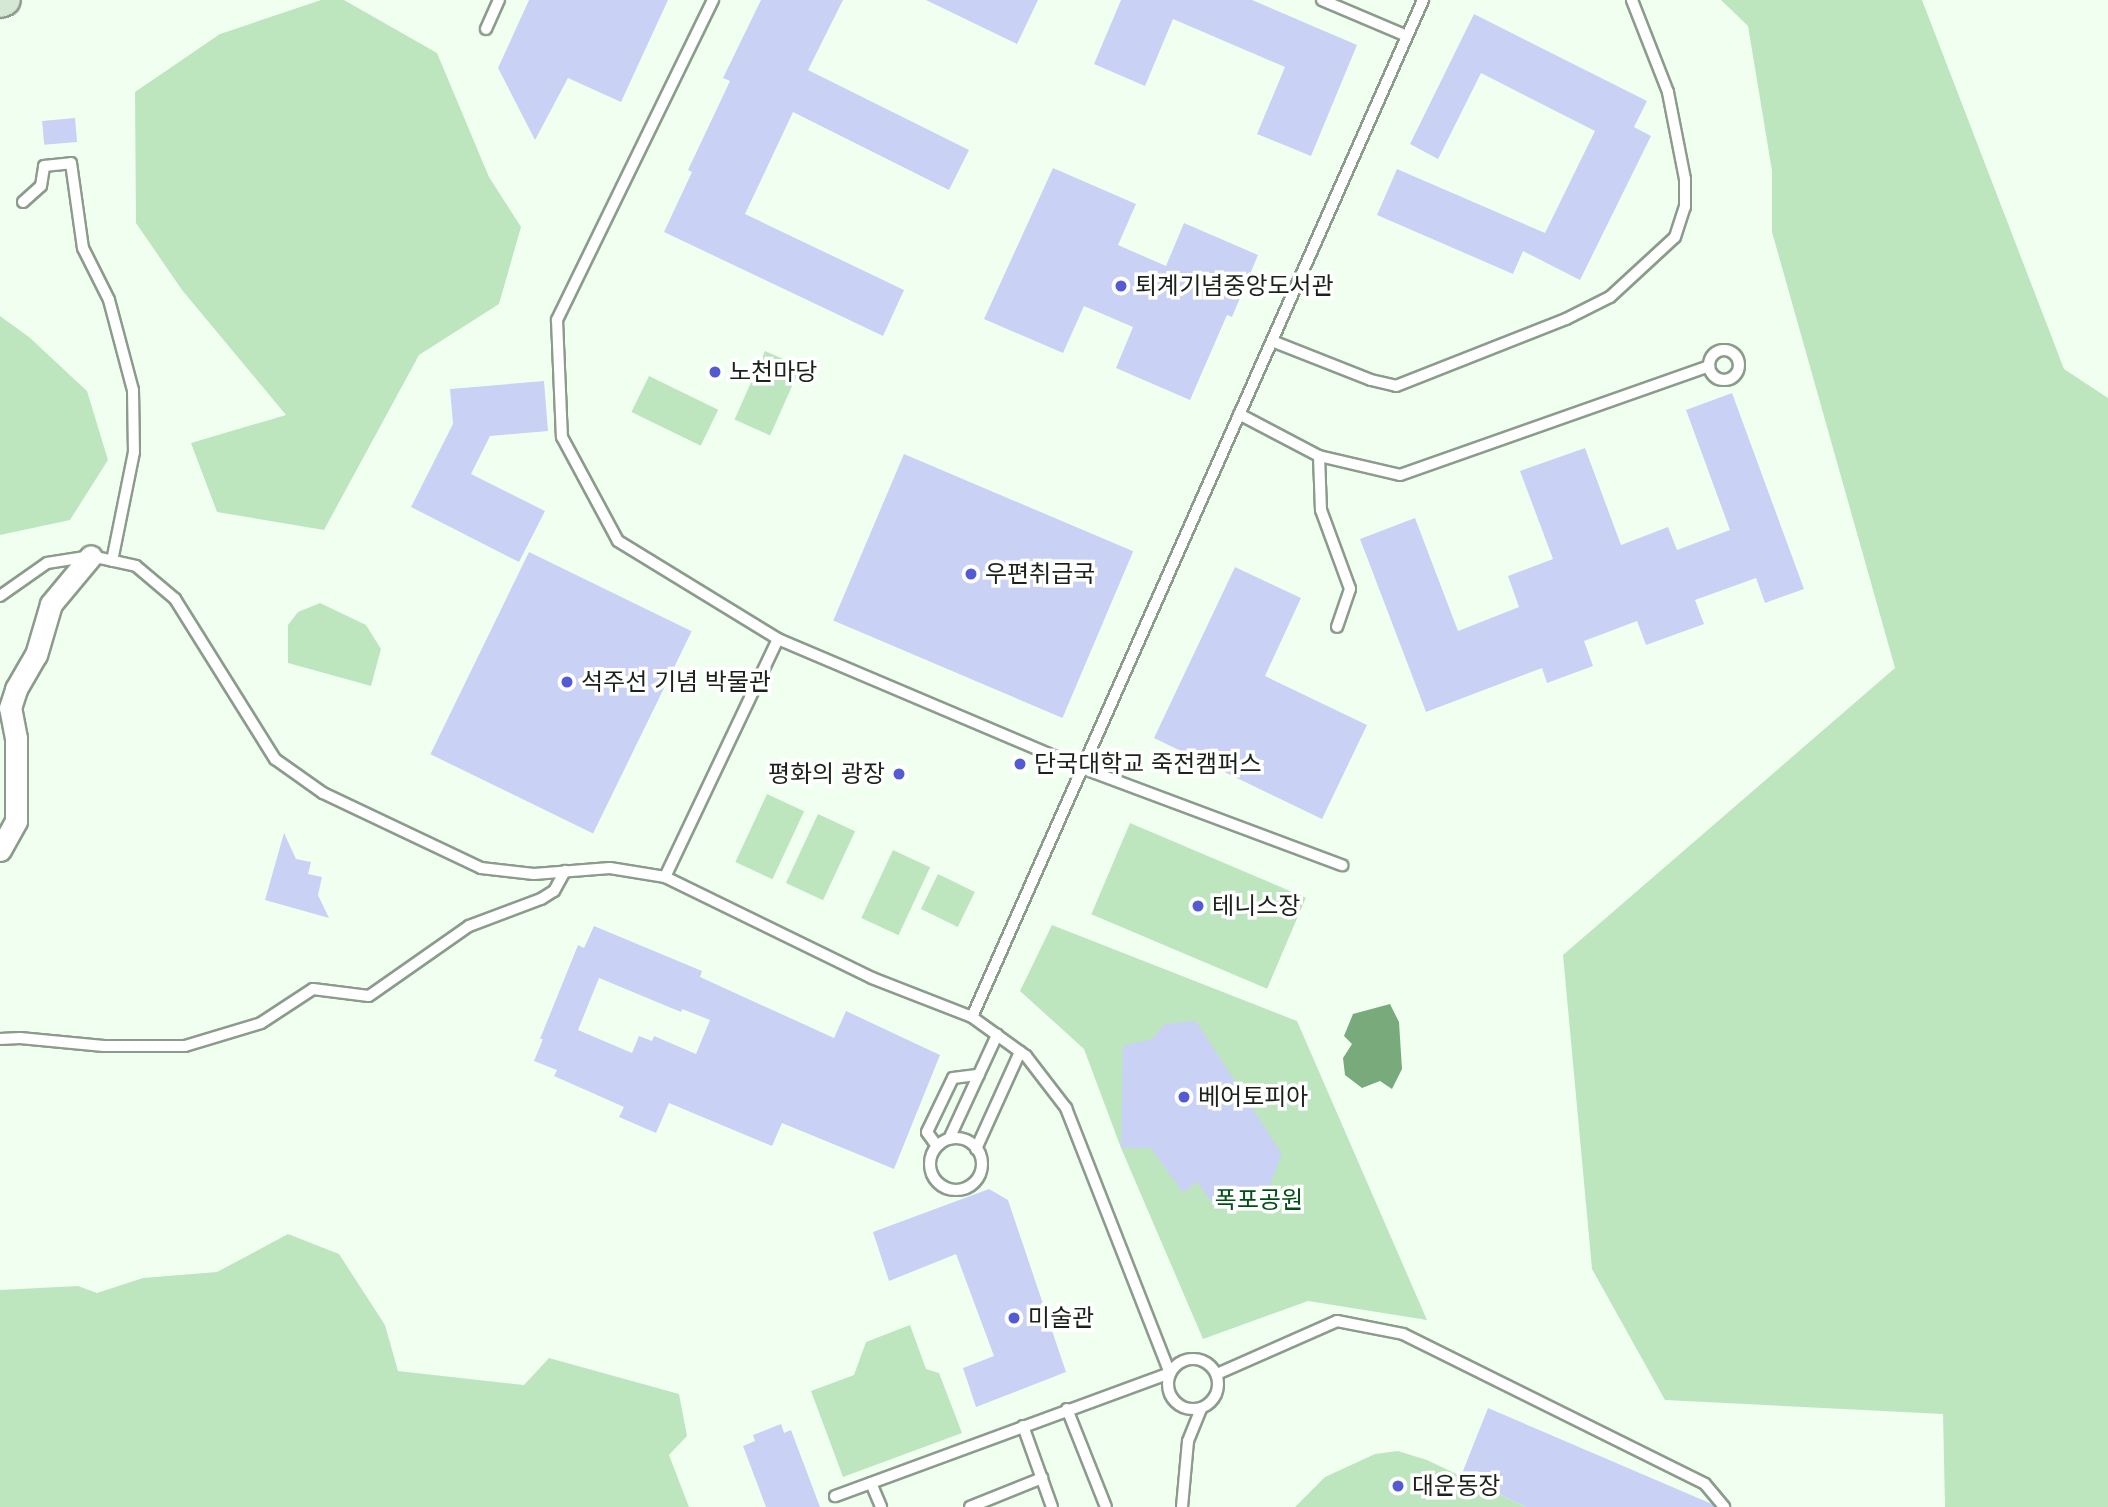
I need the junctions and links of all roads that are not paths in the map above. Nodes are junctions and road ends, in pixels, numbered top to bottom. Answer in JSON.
{"nodes":[{"id":1,"x":5,"y":0,"type":"edge"},
{"id":2,"x":499,"y":0,"type":"edge"},
{"id":3,"x":713,"y":0,"type":"edge"},
{"id":4,"x":1322,"y":0,"type":"edge"},
{"id":5,"x":1423,"y":0,"type":"edge"},
{"id":6,"x":1632,"y":0,"type":"edge"},
{"id":7,"x":0,"y":2,"type":"edge"},
{"id":8,"x":486,"y":29,"type":"dead end"},
{"id":9,"x":1407,"y":36,"type":"junction"},
{"id":10,"x":23,"y":202,"type":"dead end"},
{"id":11,"x":1272,"y":341,"type":"junction"},
{"id":12,"x":1709,"y":366,"type":"dead end"},
{"id":13,"x":1240,"y":414,"type":"junction"},
{"id":14,"x":1319,"y":456,"type":"junction"},
{"id":15,"x":91,"y":556,"type":"junction"},
{"id":16,"x":112,"y":561,"type":"junction"},
{"id":17,"x":0,"y":596,"type":"edge"},
{"id":18,"x":1337,"y":627,"type":"dead end"},
{"id":19,"x":778,"y":639,"type":"junction"},
{"id":20,"x":1082,"y":768,"type":"junction"},
{"id":21,"x":0,"y":850,"type":"edge"},
{"id":22,"x":1342,"y":865,"type":"dead end"},
{"id":23,"x":565,"y":871,"type":"junction"},
{"id":24,"x":665,"y":877,"type":"junction"},
{"id":25,"x":972,"y":1017,"type":"junction"},
{"id":26,"x":997,"y":1035,"type":"junction"},
{"id":27,"x":0,"y":1039,"type":"edge"},
{"id":28,"x":1020,"y":1052,"type":"junction"},
{"id":29,"x":979,"y":1075,"type":"junction"},
{"id":30,"x":949,"y":1139,"type":"junction"},
{"id":31,"x":937,"y":1146,"type":"junction"},
{"id":32,"x":976,"y":1149,"type":"junction"},
{"id":33,"x":1170,"y":1373,"type":"junction"},
{"id":34,"x":1217,"y":1374,"type":"junction"},
{"id":35,"x":1201,"y":1408,"type":"junction"},
{"id":36,"x":1068,"y":1409,"type":"junction"},
{"id":37,"x":1023,"y":1426,"type":"junction"},
{"id":38,"x":1042,"y":1478,"type":"junction"},
{"id":39,"x":872,"y":1483,"type":"junction"},
{"id":40,"x":835,"y":1496,"type":"dead end"},
{"id":41,"x":881,"y":1507,"type":"edge"},
{"id":42,"x":970,"y":1507,"type":"edge"},
{"id":43,"x":1052,"y":1507,"type":"edge"},
{"id":44,"x":1106,"y":1507,"type":"edge"},
{"id":45,"x":1182,"y":1507,"type":"edge"},
{"id":46,"x":1724,"y":1507,"type":"edge"}],
"edges":[{"from":1,"to":7,"type":"main road"},
{"from":2,"to":8,"type":"lane"},
{"from":3,"to":19,"type":"lane"},
{"from":4,"to":9,"type":"lane"},
{"from":5,"to":9,"type":"lane"},
{"from":6,"to":11,"type":"lane"},
{"from":9,"to":11,"type":"lane"},
{"from":10,"to":16,"type":"lane"},
{"from":11,"to":13,"type":"lane"},
{"from":12,"to":14,"type":"lane"},
{"from":13,"to":14,"type":"lane"},
{"from":13,"to":20,"type":"lane"},
{"from":14,"to":18,"type":"lane"},
{"from":15,"to":16,"type":"lane"},
{"from":15,"to":17,"type":"lane"},
{"from":15,"to":21,"type":"street"},
{"from":16,"to":23,"type":"lane"},
{"from":19,"to":20,"type":"lane"},
{"from":19,"to":24,"type":"lane"},
{"from":20,"to":22,"type":"lane"},
{"from":20,"to":25,"type":"lane"},
{"from":23,"to":24,"type":"lane"},
{"from":23,"to":27,"type":"lane"},
{"from":24,"to":25,"type":"lane"},
{"from":25,"to":26,"type":"lane"},
{"from":26,"to":28,"type":"lane"},
{"from":26,"to":29,"type":"lane"},
{"from":28,"to":32,"type":"lane"},
{"from":28,"to":33,"type":"lane"},
{"from":29,"to":30,"type":"lane"},
{"from":29,"to":31,"type":"lane"},
{"from":30,"to":31,"type":"lane"},
{"from":30,"to":32,"type":"lane"},
{"from":31,"to":32,"type":"lane"},
{"from":33,"to":34,"type":"lane"},
{"from":33,"to":35,"type":"lane"},
{"from":33,"to":36,"type":"lane"},
{"from":34,"to":35,"type":"lane"},
{"from":34,"to":46,"type":"lane"},
{"from":35,"to":45,"type":"lane"},
{"from":36,"to":37,"type":"lane"},
{"from":36,"to":44,"type":"lane"},
{"from":37,"to":38,"type":"lane"},
{"from":37,"to":39,"type":"lane"},
{"from":38,"to":42,"type":"lane"},
{"from":38,"to":43,"type":"lane"},
{"from":39,"to":40,"type":"lane"},
{"from":39,"to":41,"type":"lane"}]}
